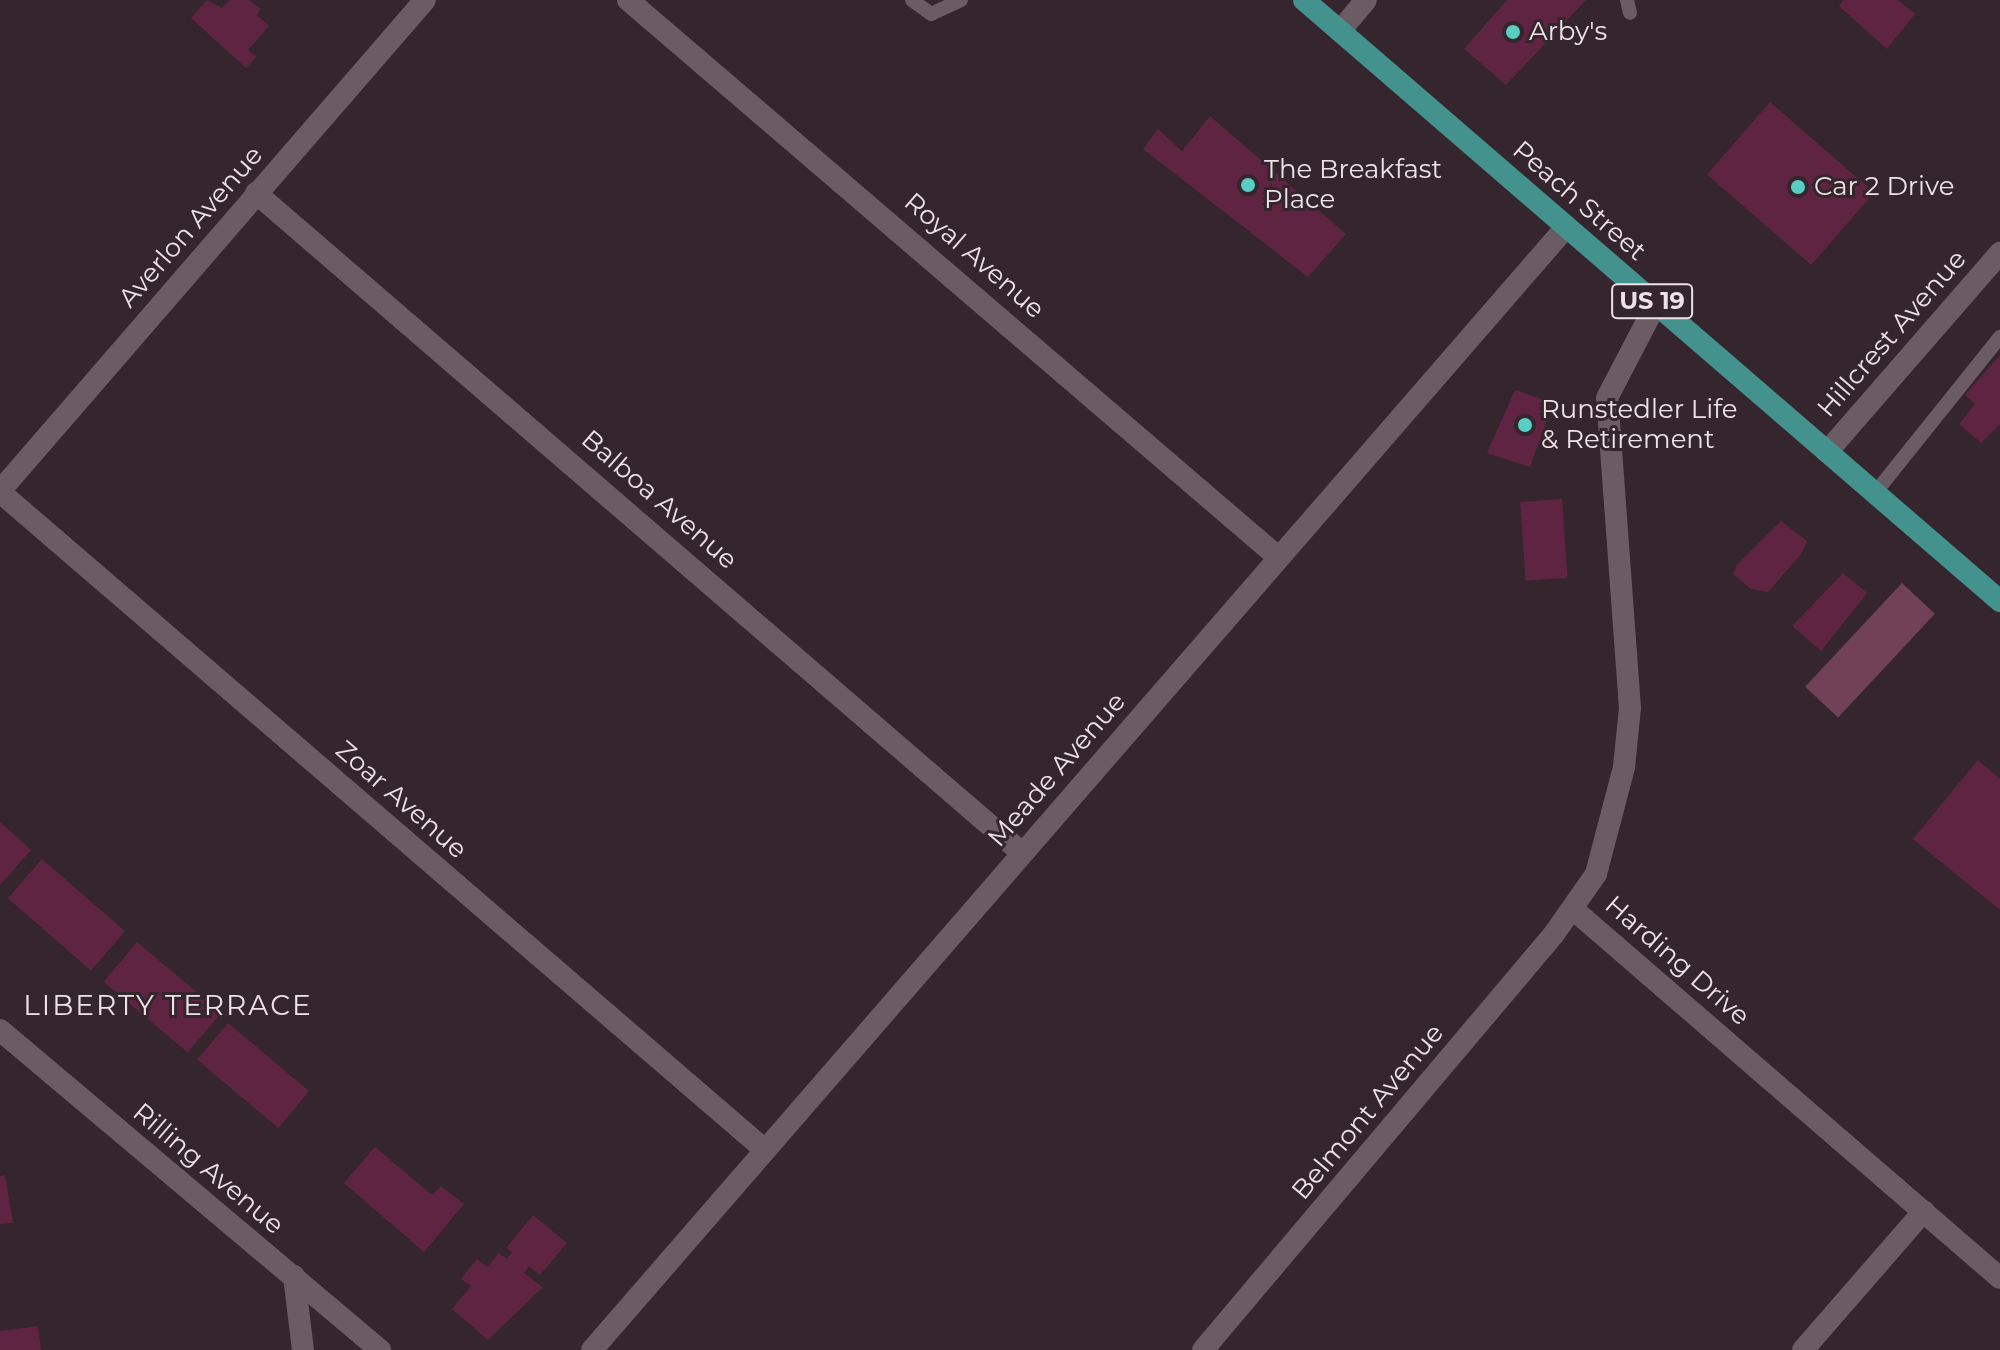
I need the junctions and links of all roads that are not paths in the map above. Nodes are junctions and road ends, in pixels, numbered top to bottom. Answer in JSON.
{"nodes":[{"id":1,"x":425,"y":0,"type":"edge"},
{"id":2,"x":628,"y":0,"type":"edge"},
{"id":3,"x":912,"y":0,"type":"edge"},
{"id":4,"x":961,"y":0,"type":"edge"},
{"id":5,"x":1304,"y":0,"type":"edge"},
{"id":6,"x":1366,"y":0,"type":"edge"},
{"id":7,"x":1340,"y":31,"type":"junction"},
{"id":8,"x":256,"y":193,"type":"junction"},
{"id":9,"x":1566,"y":227,"type":"junction"},
{"id":10,"x":2000,"y":253,"type":"edge"},
{"id":11,"x":1656,"y":304,"type":"junction"},
{"id":12,"x":2000,"y":337,"type":"edge"},
{"id":13,"x":1827,"y":452,"type":"junction"},
{"id":14,"x":0,"y":492,"type":"edge"},
{"id":15,"x":1875,"y":493,"type":"junction"},
{"id":16,"x":1279,"y":558,"type":"junction"},
{"id":17,"x":2000,"y":601,"type":"edge"},
{"id":18,"x":1022,"y":853,"type":"junction"},
{"id":19,"x":1574,"y":910,"type":"junction"},
{"id":20,"x":0,"y":1030,"type":"edge"},
{"id":21,"x":765,"y":1150,"type":"junction"},
{"id":22,"x":1924,"y":1211,"type":"junction"},
{"id":23,"x":294,"y":1276,"type":"junction"},
{"id":24,"x":2000,"y":1278,"type":"edge"},
{"id":25,"x":303,"y":1350,"type":"edge"},
{"id":26,"x":380,"y":1350,"type":"edge"},
{"id":27,"x":592,"y":1350,"type":"edge"},
{"id":28,"x":1203,"y":1350,"type":"edge"},
{"id":29,"x":1803,"y":1350,"type":"edge"}],
"edges":[{"from":1,"to":8,"type":"street","name":"Averlon Avenue"},
{"from":2,"to":16,"type":"street","name":"Royal Avenue"},
{"from":3,"to":4,"type":"lane"},
{"from":5,"to":7,"type":"main road","name":"Peach Street","number":"US 19"},
{"from":6,"to":7,"type":"street"},
{"from":7,"to":9,"type":"main road","name":"Peach Street","number":"US 19"},
{"from":8,"to":14,"type":"street","name":"Averlon Avenue"},
{"from":8,"to":18,"type":"street","name":"Balboa Avenue"},
{"from":9,"to":11,"type":"main road","name":"Peach Street","number":"US 19"},
{"from":9,"to":16,"type":"street","name":"Meade Avenue"},
{"from":10,"to":13,"type":"street","name":"Hillcrest Avenue"},
{"from":11,"to":13,"type":"main road","name":"Peach Street","number":"US 19"},
{"from":11,"to":19,"type":"street","name":"Harding Drive"},
{"from":12,"to":15,"type":"lane"},
{"from":13,"to":15,"type":"main road","name":"Peach Street","number":"US 19"},
{"from":14,"to":21,"type":"street","name":"Zoar Avenue"},
{"from":15,"to":17,"type":"main road","name":"Peach Street","number":"US 19"},
{"from":16,"to":18,"type":"street","name":"Meade Avenue"},
{"from":18,"to":21,"type":"street","name":"Meade Avenue"},
{"from":19,"to":22,"type":"street","name":"Harding Drive"},
{"from":19,"to":28,"type":"street","name":"Belmont Avenue"},
{"from":20,"to":23,"type":"street","name":"Rilling Avenue"},
{"from":21,"to":27,"type":"street","name":"Meade Avenue"},
{"from":22,"to":24,"type":"street","name":"Harding Drive"},
{"from":22,"to":29,"type":"street"},
{"from":23,"to":25,"type":"street"},
{"from":23,"to":26,"type":"street","name":"Rilling Avenue"}]}
